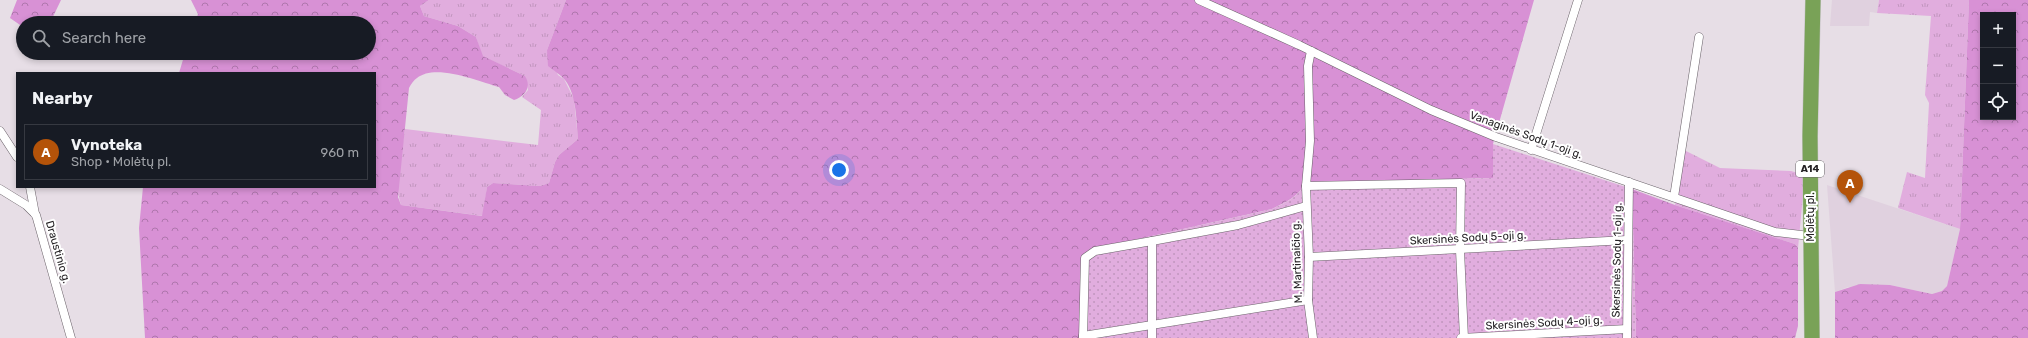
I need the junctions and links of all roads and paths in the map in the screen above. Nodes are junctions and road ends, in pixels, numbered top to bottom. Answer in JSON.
{"nodes":[{"id":1,"x":1199,"y":0,"type":"edge"},
{"id":2,"x":1578,"y":0,"type":"edge"},
{"id":3,"x":1813,"y":0,"type":"edge"},
{"id":4,"x":1822,"y":0,"type":"edge"},
{"id":5,"x":1699,"y":37,"type":"dead end"},
{"id":6,"x":1311,"y":52,"type":"junction"},
{"id":7,"x":0,"y":131,"type":"edge"},
{"id":8,"x":1531,"y":150,"type":"junction"},
{"id":9,"x":16,"y":155,"type":"edge"},
{"id":10,"x":1629,"y":182,"type":"junction"},
{"id":11,"x":1306,"y":186,"type":"junction"},
{"id":12,"x":30,"y":188,"type":"edge"},
{"id":13,"x":0,"y":189,"type":"edge"},
{"id":14,"x":1674,"y":197,"type":"junction"},
{"id":15,"x":1306,"y":206,"type":"junction"},
{"id":16,"x":36,"y":215,"type":"junction"},
{"id":17,"x":1810,"y":236,"type":"junction"},
{"id":18,"x":1627,"y":240,"type":"junction"},
{"id":19,"x":1152,"y":241,"type":"junction"},
{"id":20,"x":1460,"y":250,"type":"junction"},
{"id":21,"x":1309,"y":257,"type":"junction"},
{"id":22,"x":1308,"y":300,"type":"junction"},
{"id":23,"x":1152,"y":325,"type":"junction"},
{"id":24,"x":1627,"y":334,"type":"edge"},
{"id":25,"x":1083,"y":337,"type":"edge"},
{"id":26,"x":71,"y":338,"type":"edge"},
{"id":27,"x":1152,"y":338,"type":"edge"},
{"id":28,"x":1313,"y":338,"type":"edge"},
{"id":29,"x":1463,"y":338,"type":"edge"},
{"id":30,"x":1812,"y":338,"type":"edge"},
{"id":31,"x":1820,"y":338,"type":"edge"}],
"edges":[{"from":1,"to":6,"type":"street","name":"Vanaginės Sodų 1-oji g."},
{"from":2,"to":8,"type":"street"},
{"from":3,"to":17,"type":"highway","name":"Molėtų pl.","number":"A14"},
{"from":4,"to":31,"type":"highway","name":"Molėtų pl.","number":"A14"},
{"from":5,"to":14,"type":"street"},
{"from":6,"to":8,"type":"street","name":"Vanaginės Sodų 1-oji g."},
{"from":6,"to":11,"type":"street","name":"M. Martinaičio g."},
{"from":7,"to":9,"type":"street"},
{"from":8,"to":10,"type":"street","name":"Vanaginės Sodų 1-oji g."},
{"from":10,"to":14,"type":"street","name":"Vanaginės Sodų 1-oji g."},
{"from":10,"to":18,"type":"street","name":"Skersinės Sodų 1-oji g."},
{"from":11,"to":15,"type":"street","name":"M. Martinaičio g."},
{"from":11,"to":20,"type":"street"},
{"from":12,"to":16,"type":"street"},
{"from":13,"to":16,"type":"street","name":"Draustinio g."},
{"from":14,"to":17,"type":"street","name":"Vanaginės Sodų 1-oji g."},
{"from":15,"to":19,"type":"street"},
{"from":15,"to":21,"type":"street","name":"M. Martinaičio g."},
{"from":16,"to":26,"type":"street","name":"Draustinio g."},
{"from":17,"to":30,"type":"highway","name":"Molėtų pl.","number":"A14"},
{"from":18,"to":20,"type":"street","name":"Skersinės Sodų 5-oji g."},
{"from":18,"to":24,"type":"street","name":"Skersinės Sodų 1-oji g."},
{"from":19,"to":23,"type":"street"},
{"from":19,"to":25,"type":"street"},
{"from":20,"to":21,"type":"street","name":"Skersinės Sodų 5-oji g."},
{"from":20,"to":29,"type":"street"},
{"from":21,"to":22,"type":"street","name":"M. Martinaičio g."},
{"from":22,"to":23,"type":"street"},
{"from":22,"to":28,"type":"street","name":"M. Martinaičio g."},
{"from":23,"to":25,"type":"street"},
{"from":23,"to":27,"type":"street"},
{"from":24,"to":29,"type":"street","name":"Skersinės Sodų 4-oji g."}]}
